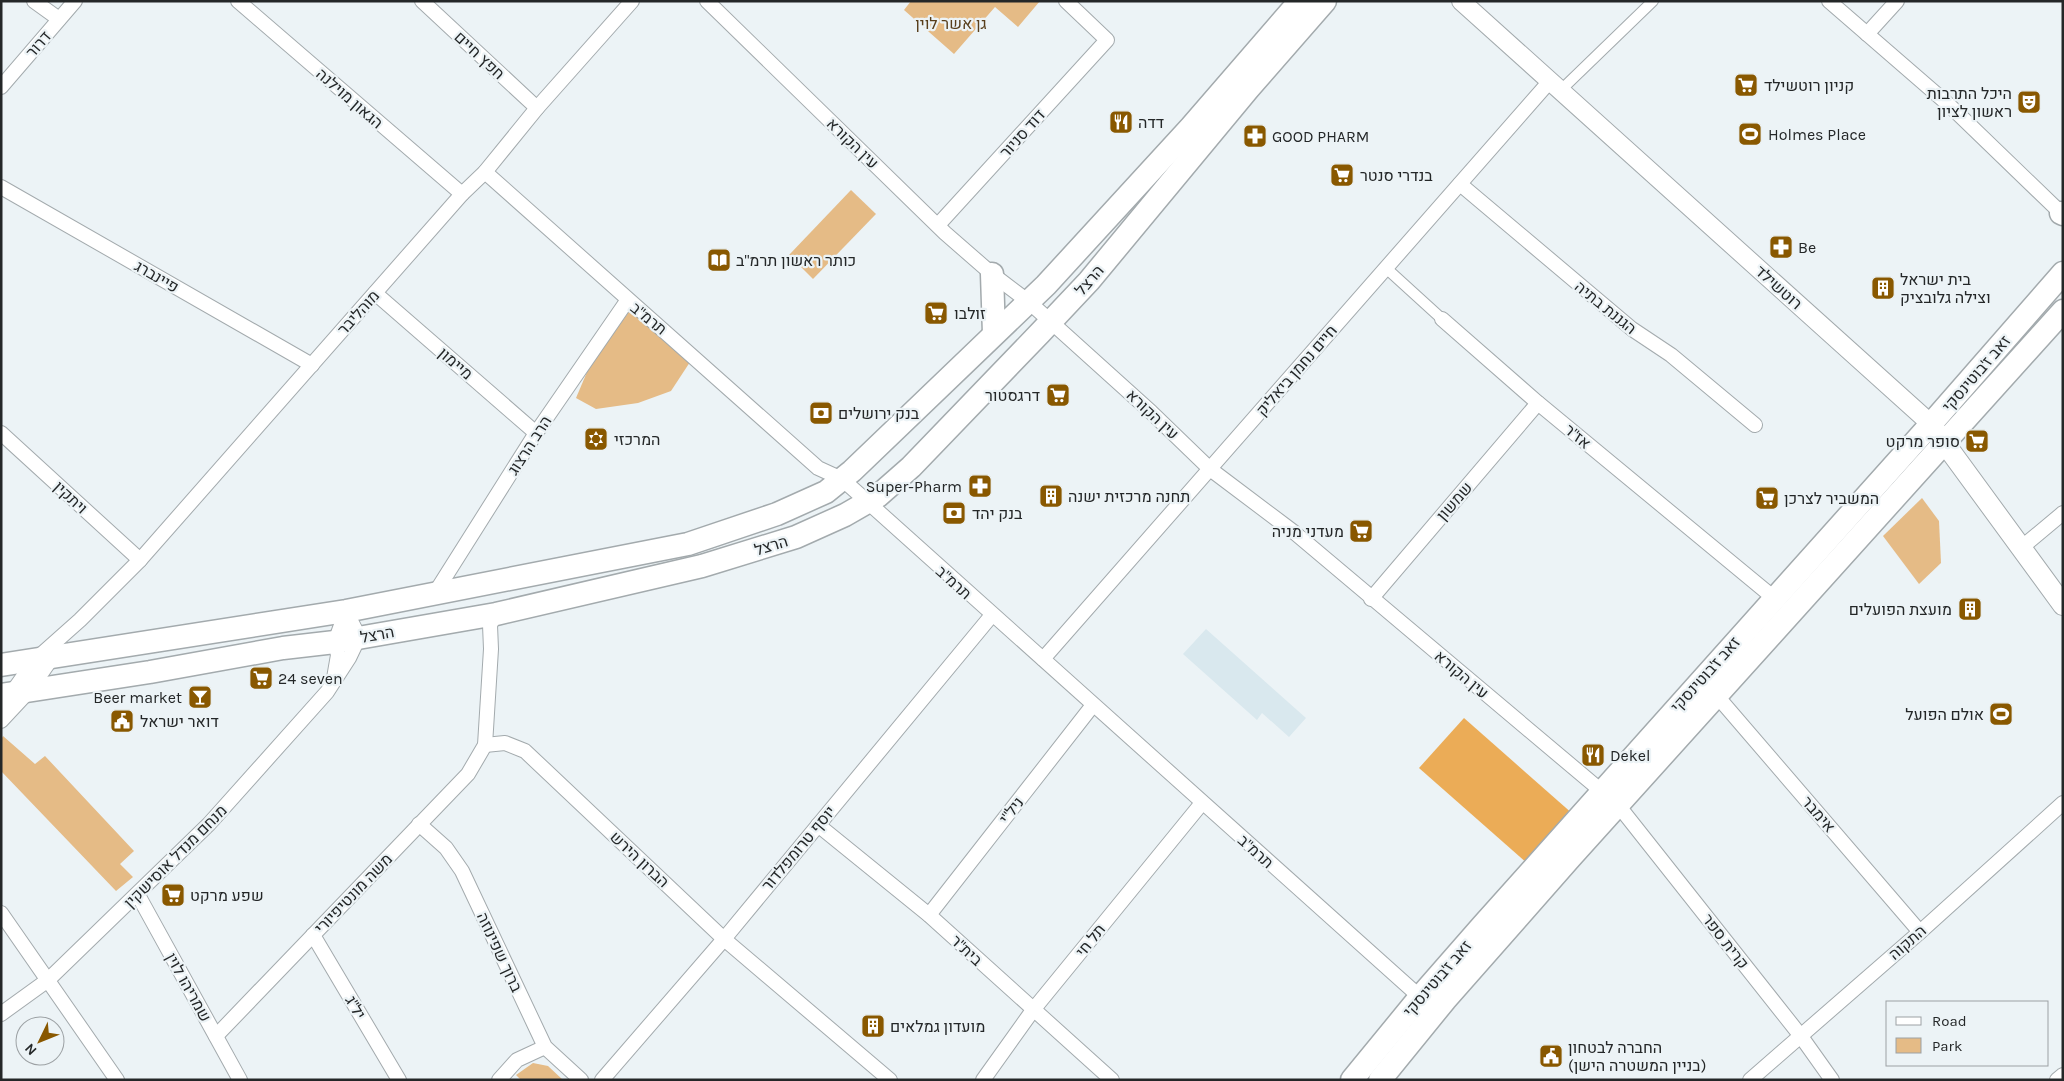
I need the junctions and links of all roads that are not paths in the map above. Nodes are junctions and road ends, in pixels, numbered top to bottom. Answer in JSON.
{"nodes":[{"id":1,"x":34,"y":1,"type":"edge"},
{"id":2,"x":75,"y":1,"type":"edge"},
{"id":3,"x":238,"y":1,"type":"edge"},
{"id":4,"x":422,"y":1,"type":"edge"},
{"id":5,"x":632,"y":1,"type":"edge"},
{"id":6,"x":707,"y":1,"type":"edge"},
{"id":7,"x":1066,"y":1,"type":"edge"},
{"id":8,"x":1300,"y":1,"type":"edge"},
{"id":9,"x":1325,"y":1,"type":"edge"},
{"id":10,"x":1461,"y":1,"type":"edge"},
{"id":11,"x":1653,"y":1,"type":"edge"},
{"id":12,"x":1829,"y":1,"type":"edge"},
{"id":13,"x":1897,"y":1,"type":"edge"},
{"id":14,"x":59,"y":19,"type":"junction"},
{"id":15,"x":1867,"y":34,"type":"junction"},
{"id":16,"x":1555,"y":86,"type":"junction"},
{"id":17,"x":1,"y":87,"type":"edge"},
{"id":18,"x":537,"y":108,"type":"junction"},
{"id":19,"x":485,"y":172,"type":"junction"},
{"id":20,"x":1460,"y":184,"type":"junction"},
{"id":21,"x":1,"y":187,"type":"edge"},
{"id":22,"x":462,"y":194,"type":"junction"},
{"id":23,"x":2062,"y":214,"type":"edge"},
{"id":24,"x":938,"y":225,"type":"junction"},
{"id":25,"x":1386,"y":268,"type":"junction"},
{"id":26,"x":2063,"y":272,"type":"edge"},
{"id":27,"x":992,"y":274,"type":"junction"},
{"id":28,"x":375,"y":293,"type":"junction"},
{"id":29,"x":627,"y":301,"type":"junction"},
{"id":30,"x":1029,"y":302,"type":"junction"},
{"id":31,"x":2063,"y":311,"type":"edge"},
{"id":32,"x":1442,"y":319,"type":"joint"},
{"id":33,"x":1050,"y":322,"type":"junction"},
{"id":34,"x":994,"y":334,"type":"junction"},
{"id":35,"x":312,"y":364,"type":"junction"},
{"id":36,"x":1538,"y":403,"type":"junction"},
{"id":37,"x":1931,"y":424,"type":"junction"},
{"id":38,"x":1755,"y":425,"type":"dead end"},
{"id":39,"x":1,"y":433,"type":"edge"},
{"id":40,"x":536,"y":433,"type":"junction"},
{"id":41,"x":1945,"y":443,"type":"junction"},
{"id":42,"x":1210,"y":469,"type":"junction"},
{"id":43,"x":842,"y":479,"type":"junction"},
{"id":44,"x":866,"y":503,"type":"junction"},
{"id":45,"x":2063,"y":513,"type":"edge"},
{"id":46,"x":2021,"y":548,"type":"junction"},
{"id":47,"x":140,"y":560,"type":"junction"},
{"id":48,"x":435,"y":594,"type":"junction"},
{"id":49,"x":1774,"y":598,"type":"junction"},
{"id":50,"x":1371,"y":599,"type":"junction"},
{"id":51,"x":2063,"y":604,"type":"edge"},
{"id":52,"x":346,"y":611,"type":"junction"},
{"id":53,"x":496,"y":614,"type":"junction"},
{"id":54,"x":992,"y":616,"type":"junction"},
{"id":55,"x":80,"y":620,"type":"junction"},
{"id":56,"x":359,"y":637,"type":"junction"},
{"id":57,"x":335,"y":642,"type":"junction"},
{"id":58,"x":44,"y":658,"type":"junction"},
{"id":59,"x":1043,"y":659,"type":"junction"},
{"id":60,"x":1,"y":664,"type":"edge"},
{"id":61,"x":333,"y":681,"type":"junction"},
{"id":62,"x":1717,"y":696,"type":"junction"},
{"id":63,"x":11,"y":697,"type":"edge"},
{"id":64,"x":1093,"y":705,"type":"junction"},
{"id":65,"x":1,"y":721,"type":"edge"},
{"id":66,"x":485,"y":744,"type":"junction"},
{"id":67,"x":1610,"y":797,"type":"junction"},
{"id":68,"x":1202,"y":802,"type":"junction"},
{"id":69,"x":2063,"y":802,"type":"edge"},
{"id":70,"x":419,"y":824,"type":"junction"},
{"id":71,"x":818,"y":824,"type":"junction"},
{"id":72,"x":138,"y":895,"type":"junction"},
{"id":73,"x":1,"y":913,"type":"edge"},
{"id":74,"x":929,"y":916,"type":"junction"},
{"id":75,"x":1920,"y":932,"type":"junction"},
{"id":76,"x":313,"y":934,"type":"junction"},
{"id":77,"x":724,"y":938,"type":"junction"},
{"id":78,"x":48,"y":980,"type":"junction"},
{"id":79,"x":1420,"y":997,"type":"junction"},
{"id":80,"x":1033,"y":1010,"type":"junction"},
{"id":81,"x":1,"y":1014,"type":"edge"},
{"id":82,"x":1800,"y":1035,"type":"junction"},
{"id":83,"x":216,"y":1036,"type":"junction"},
{"id":84,"x":545,"y":1048,"type":"junction"},
{"id":85,"x":2063,"y":1075,"type":"edge"},
{"id":86,"x":116,"y":1080,"type":"edge"},
{"id":87,"x":240,"y":1080,"type":"edge"},
{"id":88,"x":399,"y":1080,"type":"edge"},
{"id":89,"x":499,"y":1080,"type":"edge"},
{"id":90,"x":581,"y":1080,"type":"edge"},
{"id":91,"x":602,"y":1080,"type":"edge"},
{"id":92,"x":890,"y":1080,"type":"edge"},
{"id":93,"x":983,"y":1080,"type":"edge"},
{"id":94,"x":1112,"y":1080,"type":"edge"},
{"id":95,"x":1352,"y":1080,"type":"edge"},
{"id":96,"x":1380,"y":1080,"type":"edge"},
{"id":97,"x":1750,"y":1080,"type":"edge"},
{"id":98,"x":1832,"y":1080,"type":"edge"},
{"id":99,"x":2057,"y":1080,"type":"edge"}],
"edges":[{"from":1,"to":14,"type":"street"},
{"from":2,"to":14,"type":"street","name":"דרור"},
{"from":3,"to":22,"type":"street","name":"הגאון מוילנה"},
{"from":4,"to":18,"type":"street","name":"חפץ חיים"},
{"from":5,"to":18,"type":"street","name":"מוהליבר"},
{"from":6,"to":24,"type":"street","name":"עין הקורא"},
{"from":7,"to":24,"type":"street","name":"דוד סניור"},
{"from":8,"to":30,"type":"main road","name":"הרצל"},
{"from":9,"to":33,"type":"main road","name":"הרצל"},
{"from":10,"to":16,"type":"street","name":"רוטשילד"},
{"from":11,"to":16,"type":"street"},
{"from":12,"to":15,"type":"street"},
{"from":13,"to":15,"type":"street"},
{"from":14,"to":17,"type":"street","name":"דרור"},
{"from":15,"to":23,"type":"street"},
{"from":16,"to":20,"type":"street","name":"חיים נחמן ביאליק"},
{"from":16,"to":37,"type":"street","name":"רוטשילד"},
{"from":18,"to":19,"type":"street","name":"מוהליבר"},
{"from":19,"to":22,"type":"street","name":"מוהליבר"},
{"from":19,"to":29,"type":"street","name":"תרמ\"ב"},
{"from":20,"to":25,"type":"street","name":"חיים נחמן ביאליק"},
{"from":20,"to":38,"type":"street","name":"הגננת בתיה"},
{"from":21,"to":35,"type":"street","name":"פיינברג"},
{"from":22,"to":28,"type":"street","name":"מוהליבר"},
{"from":24,"to":27,"type":"street","name":"עין הקורא"},
{"from":25,"to":32,"type":"street","name":"אז\"ר"},
{"from":25,"to":42,"type":"street","name":"חיים נחמן ביאליק"},
{"from":26,"to":37,"type":"main road","name":"זאב ז'בוטינסקי"},
{"from":27,"to":30,"type":"street","name":"עין הקורא"},
{"from":27,"to":34,"type":"main road"},
{"from":28,"to":35,"type":"street","name":"מוהליבר"},
{"from":28,"to":40,"type":"street","name":"מיימון"},
{"from":29,"to":40,"type":"street","name":"הרב הרצוג"},
{"from":29,"to":43,"type":"street","name":"תרמ\"ב"},
{"from":30,"to":33,"type":"street","name":"עין הקורא"},
{"from":30,"to":34,"type":"main road","name":"הרצל"},
{"from":31,"to":41,"type":"main road","name":"זאב ז'בוטינסקי"},
{"from":32,"to":36,"type":"street","name":"אז\"ר"},
{"from":33,"to":42,"type":"street","name":"עין הקורא"},
{"from":33,"to":44,"type":"main road","name":"הרצל"},
{"from":34,"to":43,"type":"main road","name":"הרצל"},
{"from":35,"to":47,"type":"street","name":"מוהליבר"},
{"from":36,"to":49,"type":"street","name":"אז\"ר"},
{"from":36,"to":50,"type":"street","name":"שמשון"},
{"from":37,"to":41,"type":"main road","name":"רוטשילד"},
{"from":37,"to":49,"type":"main road","name":"זאב ז'בוטינסקי"},
{"from":39,"to":47,"type":"street","name":"ויתקין"},
{"from":40,"to":48,"type":"street","name":"הרב הרצוג"},
{"from":41,"to":46,"type":"main road","name":"רוטשילד"},
{"from":41,"to":62,"type":"main road","name":"זאב ז'בוטינסקי"},
{"from":42,"to":50,"type":"street","name":"עין הקורא"},
{"from":42,"to":59,"type":"street","name":"חיים נחמן ביאליק"},
{"from":43,"to":44,"type":"street","name":"תרמ\"ב"},
{"from":43,"to":48,"type":"main road","name":"הרצל"},
{"from":44,"to":53,"type":"main road","name":"הרצל"},
{"from":44,"to":54,"type":"street","name":"תרמ\"ב"},
{"from":45,"to":46,"type":"street"},
{"from":46,"to":51,"type":"main road","name":"רוטשילד"},
{"from":47,"to":55,"type":"street","name":"מוהליבר"},
{"from":48,"to":52,"type":"main road","name":"הרצל"},
{"from":49,"to":67,"type":"main road","name":"זאב ז'בוטינסקי"},
{"from":50,"to":67,"type":"street","name":"עין הקורא"},
{"from":52,"to":56,"type":"street"},
{"from":52,"to":57,"type":"street","name":"מנחם מנדל אוסישקין"},
{"from":52,"to":58,"type":"main road","name":"הרצל"},
{"from":53,"to":56,"type":"main road","name":"הרצל"},
{"from":53,"to":66,"type":"street"},
{"from":54,"to":59,"type":"street","name":"תרמ\"ב"},
{"from":54,"to":71,"type":"street","name":"יוסף טרומפלדור"},
{"from":55,"to":58,"type":"street","name":"מוהליבר"},
{"from":55,"to":58,"type":"street","name":"מוהליבר"},
{"from":56,"to":57,"type":"main road","name":"הרצל"},
{"from":56,"to":61,"type":"street","name":"מנחם מנדל אוסישקין"},
{"from":57,"to":61,"type":"street","name":"מנחם מנדל אוסישקין"},
{"from":57,"to":63,"type":"main road","name":"הרצל"},
{"from":58,"to":60,"type":"main road","name":"הרצל"},
{"from":58,"to":63,"type":"street"},
{"from":58,"to":63,"type":"street"},
{"from":59,"to":64,"type":"street","name":"תרמ\"ב"},
{"from":61,"to":72,"type":"street","name":"מנחם מנדל אוסישקין"},
{"from":62,"to":67,"type":"main road","name":"זאב ז'בוטינסקי"},
{"from":62,"to":75,"type":"street","name":"אימבר"},
{"from":63,"to":65,"type":"street"},
{"from":64,"to":68,"type":"street","name":"תרמ\"ב"},
{"from":64,"to":74,"type":"street","name":"ניל\"י"},
{"from":66,"to":70,"type":"street","name":"משה מונטיפיורי"},
{"from":66,"to":77,"type":"street","name":"הברון הירש"},
{"from":67,"to":79,"type":"main road","name":"זאב ז'בוטינסקי"},
{"from":67,"to":82,"type":"street","name":"קרית ספר"},
{"from":67,"to":96,"type":"main road","name":"זאב ז'בוטינסקי"},
{"from":68,"to":79,"type":"street","name":"תרמ\"ב"},
{"from":68,"to":80,"type":"street","name":"תל חי"},
{"from":69,"to":75,"type":"street","name":"התקוה"},
{"from":70,"to":76,"type":"street","name":"משה מונטיפיורי"},
{"from":70,"to":84,"type":"street","name":"ברוך שפינוזה"},
{"from":71,"to":74,"type":"street","name":"בית\"ר"},
{"from":71,"to":77,"type":"street","name":"יוסף טרומפלדור"},
{"from":72,"to":78,"type":"street","name":"מנחם מנדל אוסישקין"},
{"from":72,"to":83,"type":"street","name":"שמריהו לוין"},
{"from":73,"to":78,"type":"street"},
{"from":74,"to":80,"type":"street","name":"בית\"ר"},
{"from":75,"to":82,"type":"street","name":"התקוה"},
{"from":76,"to":83,"type":"street","name":"משה מונטיפיורי"},
{"from":76,"to":88,"type":"street","name":"יל\"ג"},
{"from":77,"to":91,"type":"street","name":"יוסף טרומפלדור"},
{"from":77,"to":92,"type":"street","name":"הברון הירש"},
{"from":78,"to":81,"type":"street","name":"מנחם מנדל אוסישקין"},
{"from":78,"to":86,"type":"street"},
{"from":79,"to":95,"type":"main road","name":"זאב ז'בוטינסקי"},
{"from":80,"to":93,"type":"street","name":"תל חי"},
{"from":80,"to":94,"type":"street","name":"בית\"ר"},
{"from":82,"to":97,"type":"street","name":"התקוה"},
{"from":82,"to":98,"type":"street","name":"קרית ספר"},
{"from":83,"to":87,"type":"street","name":"שמריהו לוין"},
{"from":84,"to":89,"type":"street"},
{"from":84,"to":90,"type":"street","name":"ברוך שפינוזה"},
{"from":85,"to":99,"type":"street"}]}
